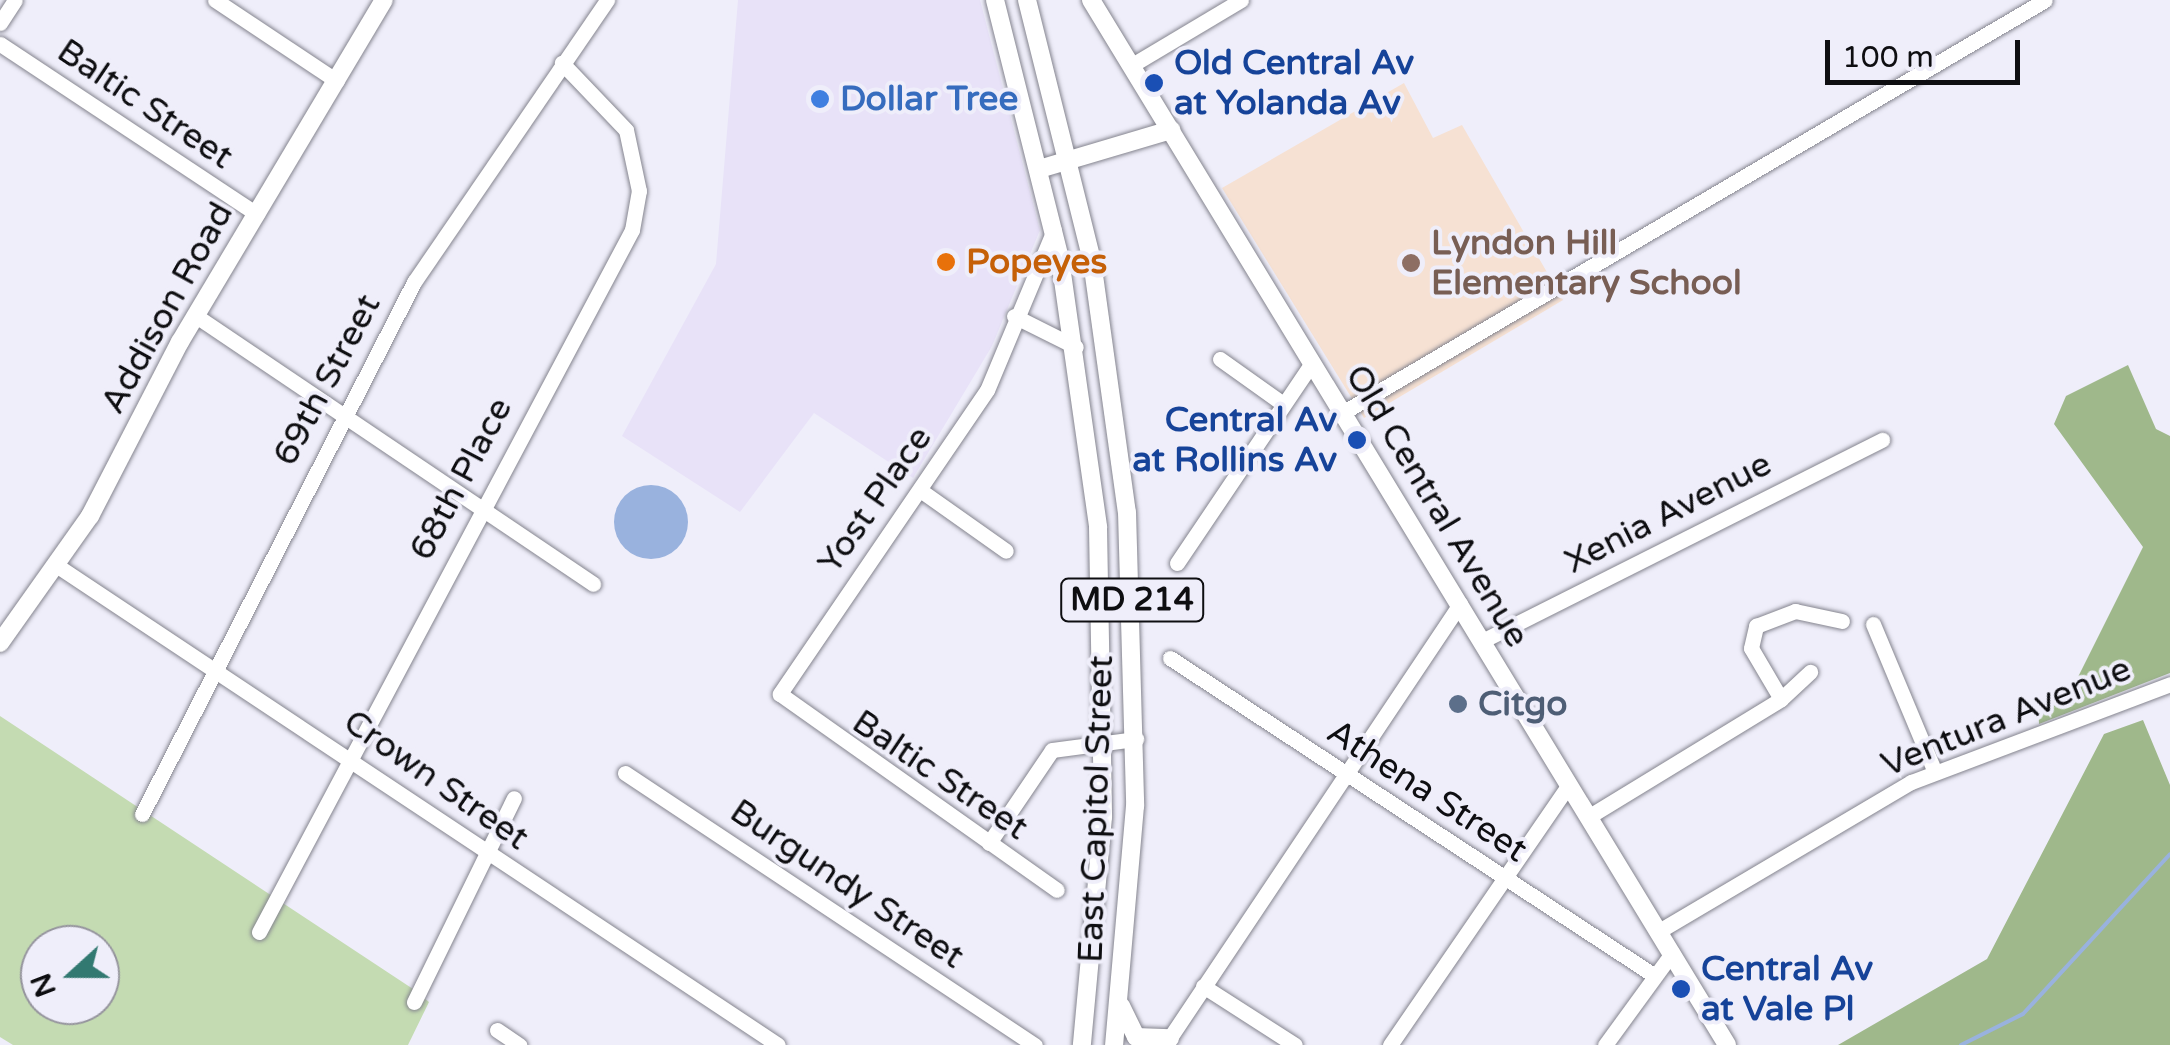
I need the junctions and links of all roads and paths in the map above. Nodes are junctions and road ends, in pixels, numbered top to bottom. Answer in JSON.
{"nodes":[{"id":1,"x":15,"y":0,"type":"edge"},
{"id":2,"x":214,"y":0,"type":"edge"},
{"id":3,"x":384,"y":0,"type":"edge"},
{"id":4,"x":607,"y":0,"type":"edge"},
{"id":5,"x":995,"y":0,"type":"edge"},
{"id":6,"x":1027,"y":0,"type":"edge"},
{"id":7,"x":1091,"y":0,"type":"edge"},
{"id":8,"x":1241,"y":0,"type":"edge"},
{"id":9,"x":2045,"y":0,"type":"edge"},
{"id":10,"x":0,"y":23,"type":"edge"},
{"id":11,"x":0,"y":44,"type":"edge"},
{"id":12,"x":562,"y":63,"type":"junction"},
{"id":13,"x":1132,"y":65,"type":"junction"},
{"id":14,"x":337,"y":81,"type":"junction"},
{"id":15,"x":1171,"y":130,"type":"junction"},
{"id":16,"x":1070,"y":159,"type":"junction"},
{"id":17,"x":1039,"y":169,"type":"junction"},
{"id":18,"x":257,"y":214,"type":"junction"},
{"id":19,"x":1054,"y":230,"type":"junction"},
{"id":20,"x":196,"y":316,"type":"junction"},
{"id":21,"x":1014,"y":316,"type":"junction"},
{"id":22,"x":1076,"y":348,"type":"junction"},
{"id":23,"x":1220,"y":360,"type":"dead end"},
{"id":24,"x":1312,"y":362,"type":"junction"},
{"id":25,"x":1282,"y":403,"type":"junction"},
{"id":26,"x":340,"y":412,"type":"junction"},
{"id":27,"x":1342,"y":413,"type":"junction"},
{"id":28,"x":1882,"y":440,"type":"dead end"},
{"id":29,"x":920,"y":490,"type":"junction"},
{"id":30,"x":477,"y":508,"type":"junction"},
{"id":31,"x":1006,"y":551,"type":"dead end"},
{"id":32,"x":1177,"y":563,"type":"dead end"},
{"id":33,"x":59,"y":567,"type":"junction"},
{"id":34,"x":593,"y":584,"type":"dead end"},
{"id":35,"x":1460,"y":604,"type":"junction"},
{"id":36,"x":1842,"y":621,"type":"dead end"},
{"id":37,"x":1872,"y":624,"type":"dead end"},
{"id":38,"x":1482,"y":641,"type":"junction"},
{"id":39,"x":0,"y":642,"type":"edge"},
{"id":40,"x":1170,"y":658,"type":"dead end"},
{"id":41,"x":216,"y":667,"type":"junction"},
{"id":42,"x":1810,"y":672,"type":"dead end"},
{"id":43,"x":2170,"y":684,"type":"edge"},
{"id":44,"x":1782,"y":699,"type":"junction"},
{"id":45,"x":789,"y":710,"type":"joint"},
{"id":46,"x":1136,"y":739,"type":"junction"},
{"id":47,"x":1104,"y":741,"type":"junction"},
{"id":48,"x":352,"y":757,"type":"junction"},
{"id":49,"x":1936,"y":772,"type":"junction"},
{"id":50,"x":625,"y":773,"type":"dead end"},
{"id":51,"x":1345,"y":773,"type":"junction"},
{"id":52,"x":1569,"y":785,"type":"junction"},
{"id":53,"x":514,"y":798,"type":"dead end"},
{"id":54,"x":142,"y":814,"type":"dead end"},
{"id":55,"x":1588,"y":818,"type":"junction"},
{"id":56,"x":989,"y":843,"type":"junction"},
{"id":57,"x":490,"y":852,"type":"junction"},
{"id":58,"x":1503,"y":878,"type":"junction"},
{"id":59,"x":1056,"y":890,"type":"dead end"},
{"id":60,"x":1659,"y":931,"type":"junction"},
{"id":61,"x":258,"y":932,"type":"dead end"},
{"id":62,"x":1672,"y":953,"type":"junction"},
{"id":63,"x":1652,"y":974,"type":"junction"},
{"id":64,"x":1203,"y":986,"type":"junction"},
{"id":65,"x":414,"y":1002,"type":"dead end"},
{"id":66,"x":1119,"y":1002,"type":"junction"},
{"id":67,"x":497,"y":1030,"type":"dead end"},
{"id":68,"x":1168,"y":1041,"type":"edge"},
{"id":69,"x":520,"y":1045,"type":"edge"},
{"id":70,"x":778,"y":1045,"type":"edge"},
{"id":71,"x":1035,"y":1045,"type":"edge"},
{"id":72,"x":1082,"y":1045,"type":"edge"},
{"id":73,"x":1114,"y":1045,"type":"edge"},
{"id":74,"x":1295,"y":1045,"type":"edge"},
{"id":75,"x":1390,"y":1045,"type":"edge"},
{"id":76,"x":1604,"y":1045,"type":"edge"},
{"id":77,"x":1727,"y":1045,"type":"edge"}],
"edges":[{"from":1,"to":10,"type":"street"},
{"from":2,"to":14,"type":"street"},
{"from":3,"to":14,"type":"main road","name":"Addison Road"},
{"from":4,"to":12,"type":"street","name":"69th Street"},
{"from":5,"to":17,"type":"main road","number":"MD 214"},
{"from":6,"to":16,"type":"main road","number":"MD 214"},
{"from":7,"to":13,"type":"main road","name":"Old Central Avenue"},
{"from":8,"to":13,"type":"street"},
{"from":9,"to":27,"type":"street"},
{"from":11,"to":18,"type":"street","name":"Baltic Street"},
{"from":12,"to":26,"type":"street","name":"69th Street"},
{"from":12,"to":30,"type":"street","name":"68th Place"},
{"from":13,"to":15,"type":"main road","name":"Old Central Avenue"},
{"from":14,"to":18,"type":"main road","name":"Addison Road"},
{"from":15,"to":16,"type":"main road"},
{"from":15,"to":24,"type":"main road","name":"Old Central Avenue"},
{"from":16,"to":17,"type":"main road"},
{"from":16,"to":46,"type":"main road","name":"East Capitol Street","number":"MD 214"},
{"from":17,"to":19,"type":"main road","name":"East Capitol Street","number":"MD 214"},
{"from":18,"to":20,"type":"main road","name":"Addison Road"},
{"from":19,"to":21,"type":"street","name":"Yost Place"},
{"from":19,"to":22,"type":"main road","name":"East Capitol Street","number":"MD 214"},
{"from":20,"to":26,"type":"street"},
{"from":20,"to":33,"type":"main road","name":"Addison Road"},
{"from":21,"to":22,"type":"street"},
{"from":21,"to":29,"type":"street","name":"Yost Place"},
{"from":22,"to":47,"type":"main road","name":"East Capitol Street","number":"MD 214"},
{"from":23,"to":25,"type":"street"},
{"from":24,"to":25,"type":"street"},
{"from":24,"to":27,"type":"main road","name":"Old Central Avenue"},
{"from":25,"to":32,"type":"street"},
{"from":26,"to":30,"type":"street"},
{"from":26,"to":41,"type":"street","name":"69th Street"},
{"from":27,"to":35,"type":"main road","name":"Old Central Avenue"},
{"from":28,"to":38,"type":"street","name":"Xenia Avenue"},
{"from":29,"to":31,"type":"street"},
{"from":29,"to":45,"type":"street","name":"Yost Place"},
{"from":30,"to":34,"type":"street"},
{"from":30,"to":48,"type":"street","name":"68th Place"},
{"from":33,"to":39,"type":"main road","name":"Addison Road"},
{"from":33,"to":41,"type":"street","name":"Crown Street"},
{"from":35,"to":38,"type":"main road","name":"Old Central Avenue"},
{"from":35,"to":51,"type":"street"},
{"from":36,"to":44,"type":"street"},
{"from":37,"to":49,"type":"street"},
{"from":38,"to":52,"type":"main road","name":"Old Central Avenue"},
{"from":40,"to":51,"type":"street","name":"Athena Street"},
{"from":41,"to":48,"type":"street","name":"Crown Street"},
{"from":41,"to":54,"type":"street","name":"69th Street"},
{"from":42,"to":44,"type":"street"},
{"from":43,"to":49,"type":"street","name":"Ventura Avenue"},
{"from":44,"to":55,"type":"street"},
{"from":45,"to":56,"type":"street","name":"Baltic Street"},
{"from":46,"to":47,"type":"street"},
{"from":46,"to":66,"type":"main road","name":"East Capitol Street","number":"MD 214"},
{"from":47,"to":56,"type":"street"},
{"from":47,"to":72,"type":"main road","name":"East Capitol Street","number":"MD 214"},
{"from":48,"to":57,"type":"street","name":"Crown Street"},
{"from":48,"to":61,"type":"street","name":"68th Place"},
{"from":49,"to":60,"type":"street","name":"Ventura Avenue"},
{"from":50,"to":71,"type":"street","name":"Burgundy Street"},
{"from":51,"to":58,"type":"street","name":"Athena Street"},
{"from":51,"to":64,"type":"street"},
{"from":52,"to":55,"type":"main road","name":"Old Central Avenue"},
{"from":52,"to":58,"type":"street"},
{"from":53,"to":57,"type":"street"},
{"from":55,"to":60,"type":"main road","name":"Old Central Avenue"},
{"from":56,"to":59,"type":"street","name":"Baltic Street"},
{"from":57,"to":65,"type":"street"},
{"from":57,"to":70,"type":"street","name":"Crown Street"},
{"from":58,"to":63,"type":"street","name":"Athena Street"},
{"from":58,"to":75,"type":"street"},
{"from":60,"to":62,"type":"main road","name":"Old Central Avenue"},
{"from":62,"to":63,"type":"street"},
{"from":62,"to":77,"type":"main road","name":"Old Central Avenue"},
{"from":63,"to":76,"type":"street"},
{"from":64,"to":68,"type":"street"},
{"from":64,"to":74,"type":"street"},
{"from":66,"to":68,"type":"main road"},
{"from":66,"to":73,"type":"main road","name":"East Capitol Street","number":"MD 214"},
{"from":67,"to":69,"type":"street"}]}
